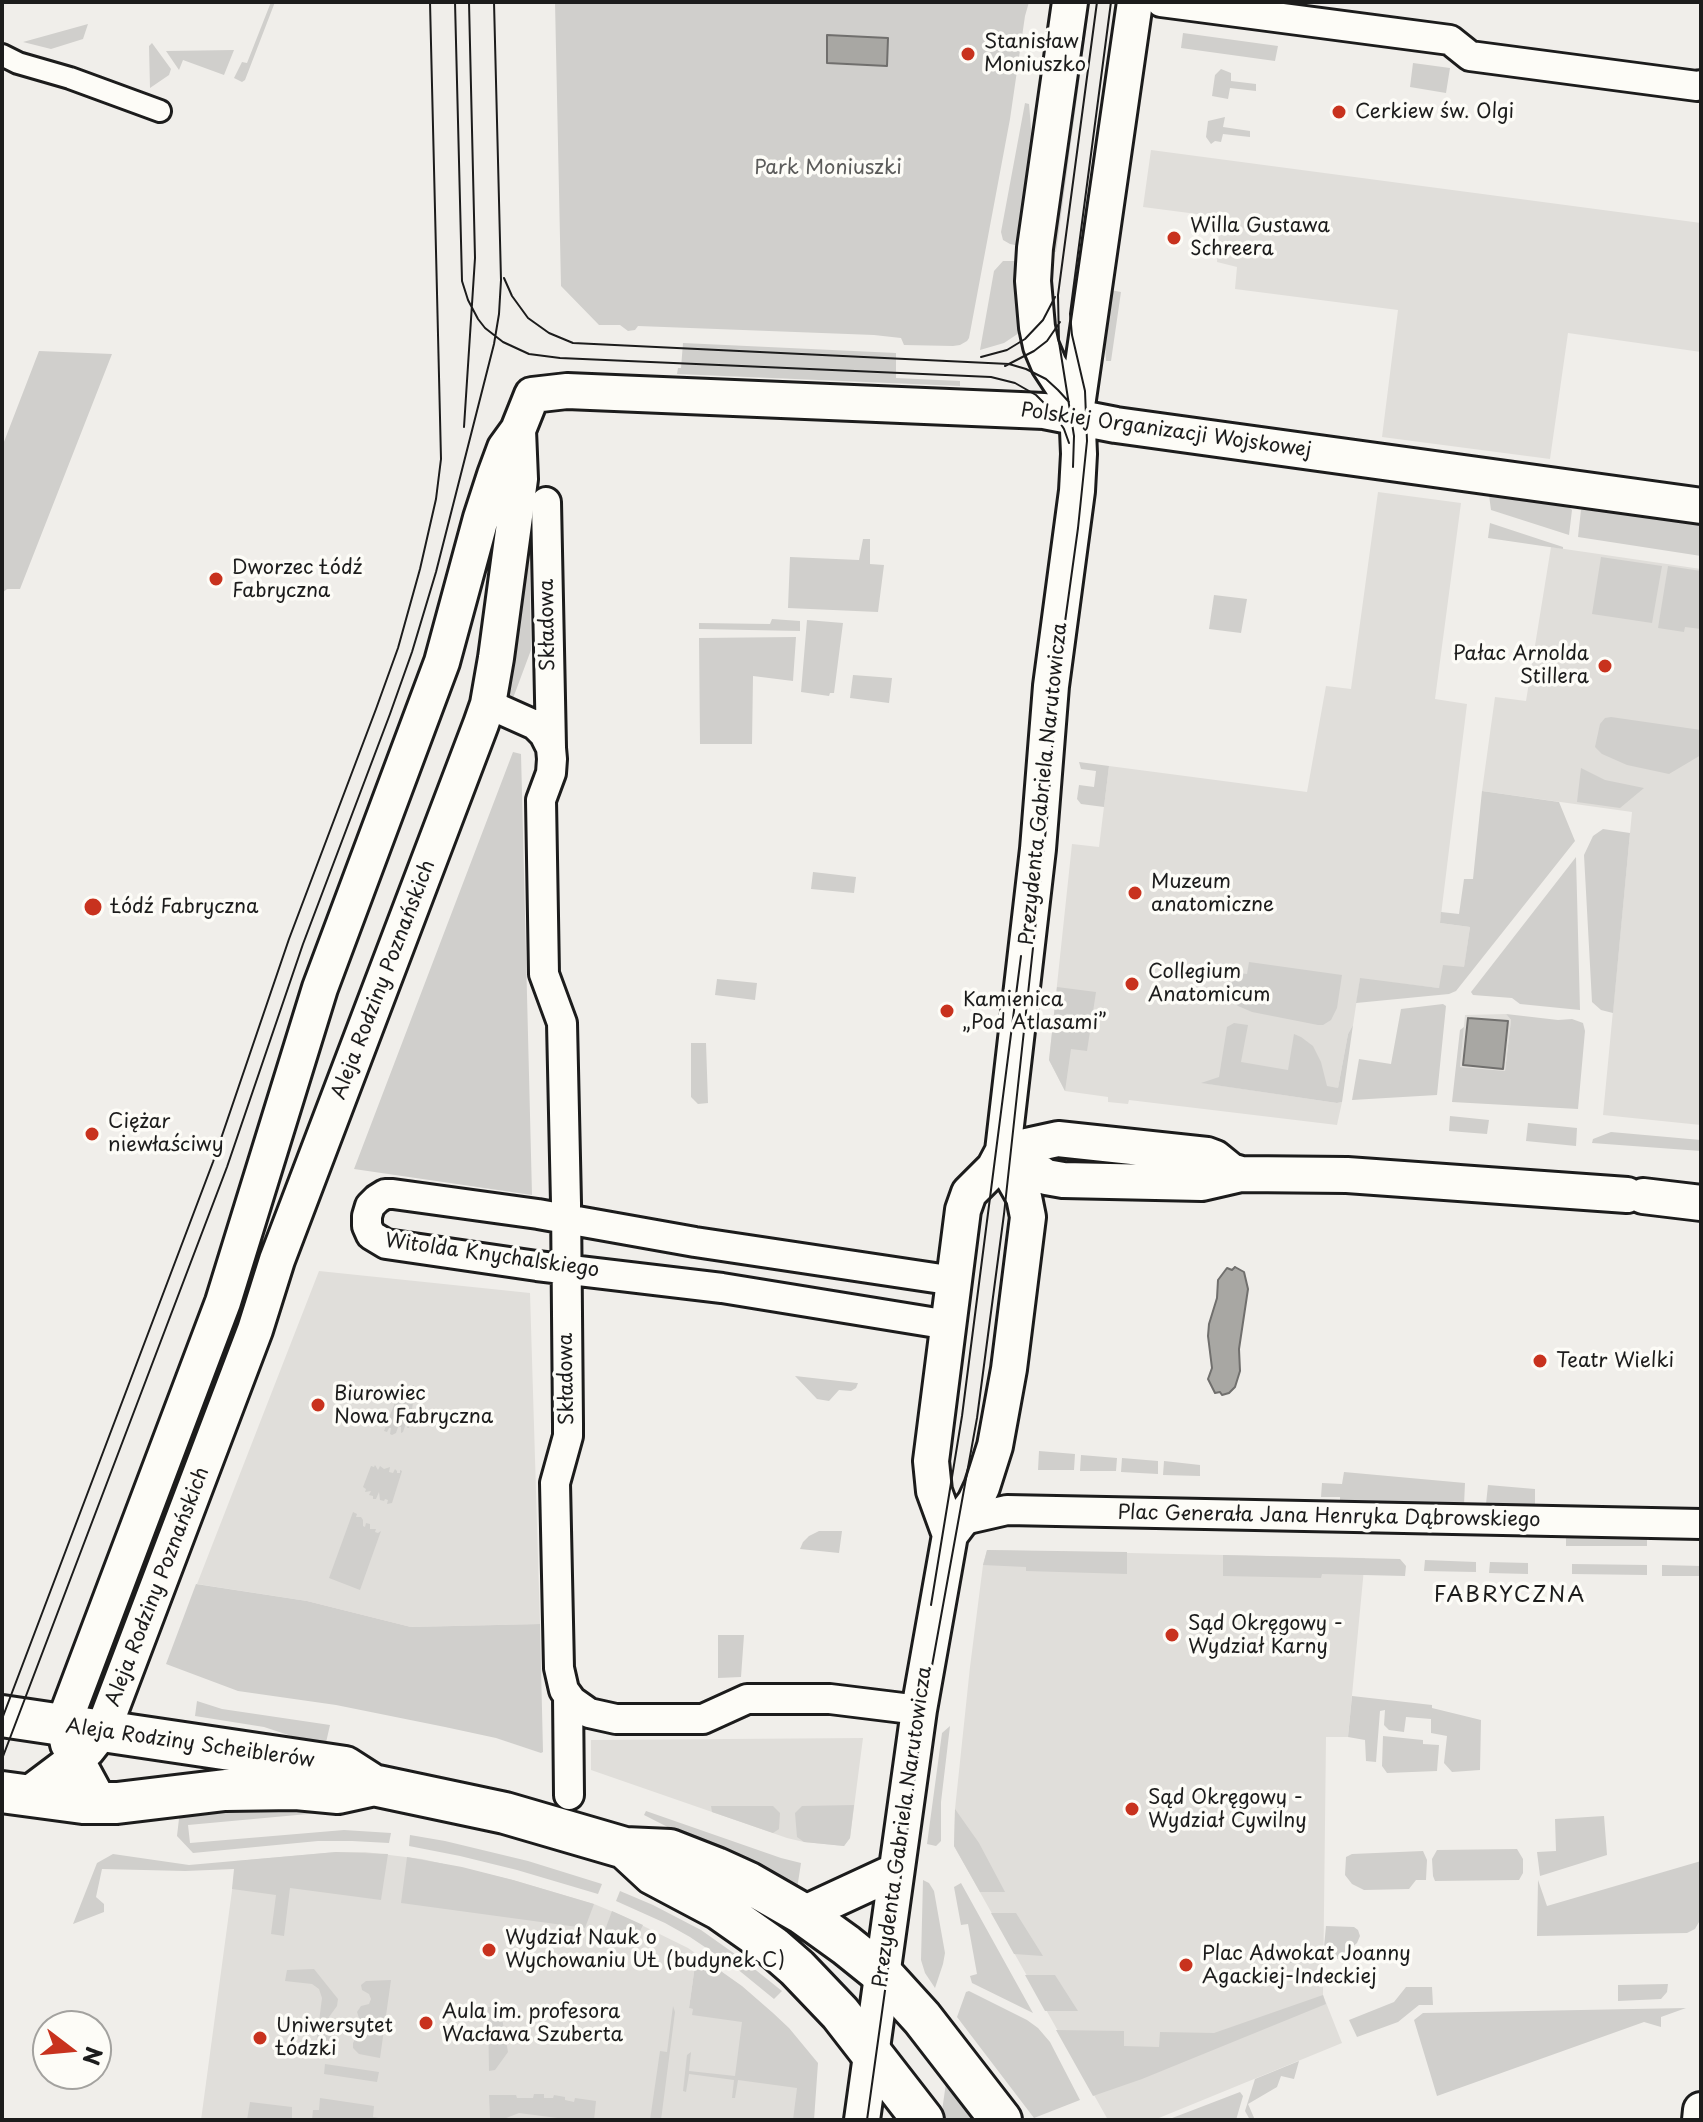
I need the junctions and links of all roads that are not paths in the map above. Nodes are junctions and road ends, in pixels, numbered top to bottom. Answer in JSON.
{"nodes":[{"id":1,"x":1070,"y":2,"type":"edge"},
{"id":2,"x":1135,"y":2,"type":"edge"},
{"id":3,"x":1161,"y":2,"type":"edge"},
{"id":4,"x":2,"y":55,"type":"edge"},
{"id":5,"x":1701,"y":85,"type":"edge"},
{"id":6,"x":160,"y":111,"type":"dead end"},
{"id":7,"x":532,"y":395,"type":"joint"},
{"id":8,"x":1077,"y":417,"type":"junction"},
{"id":9,"x":518,"y":430,"type":"junction"},
{"id":10,"x":546,"y":502,"type":"dead end"},
{"id":11,"x":1701,"y":506,"type":"edge"},
{"id":12,"x":488,"y":704,"type":"junction"},
{"id":13,"x":551,"y":748,"type":"junction"},
{"id":14,"x":1003,"y":1151,"type":"junction"},
{"id":15,"x":1701,"y":1203,"type":"edge"},
{"id":16,"x":566,"y":1219,"type":"junction"},
{"id":17,"x":566,"y":1269,"type":"junction"},
{"id":18,"x":955,"y":1281,"type":"junction"},
{"id":19,"x":949,"y":1325,"type":"junction"},
{"id":20,"x":1701,"y":1524,"type":"edge"},
{"id":21,"x":954,"y":1528,"type":"junction"},
{"id":22,"x":568,"y":1696,"type":"junction"},
{"id":23,"x":919,"y":1710,"type":"junction"},
{"id":24,"x":2,"y":1716,"type":"edge"},
{"id":25,"x":92,"y":1737,"type":"junction"},
{"id":26,"x":373,"y":1785,"type":"junction"},
{"id":27,"x":14,"y":1794,"type":"edge"},
{"id":28,"x":569,"y":1795,"type":"dead end"},
{"id":29,"x":100,"y":1803,"type":"junction"},
{"id":30,"x":625,"y":1848,"type":"junction"},
{"id":31,"x":896,"y":1871,"type":"junction"},
{"id":32,"x":803,"y":1914,"type":"junction"},
{"id":33,"x":882,"y":1974,"type":"junction"},
{"id":34,"x":871,"y":2052,"type":"junction"},
{"id":35,"x":1701,"y":2110,"type":"edge"},
{"id":36,"x":862,"y":2120,"type":"edge"},
{"id":37,"x":923,"y":2120,"type":"edge"},
{"id":38,"x":1001,"y":2120,"type":"edge"},
{"id":39,"x":1700,"y":2120,"type":"edge"}],
"edges":[{"from":1,"to":8,"type":"street","name":"Prezydenta Gabriela Narutowicza"},
{"from":2,"to":8,"type":"street","name":"Prezydenta Gabriela Narutowicza"},
{"from":3,"to":5,"type":"street"},
{"from":4,"to":6,"type":"street"},
{"from":7,"to":8,"type":"street","name":"Polskiej Organizacji Wojskowej"},
{"from":7,"to":9,"type":"street","name":"Aleja Rodziny Poznańskich"},
{"from":8,"to":11,"type":"street","name":"Polskiej Organizacji Wojskowej"},
{"from":8,"to":14,"type":"street","name":"Prezydenta Gabriela Narutowicza"},
{"from":9,"to":12,"type":"street","name":"Aleja Rodziny Poznańskich"},
{"from":9,"to":25,"type":"street","name":"Aleja Rodziny Poznańskich"},
{"from":10,"to":13,"type":"street","name":"Składowa"},
{"from":12,"to":13,"type":"street"},
{"from":12,"to":25,"type":"street","name":"Aleja Rodziny Poznańskich"},
{"from":13,"to":16,"type":"street","name":"Składowa"},
{"from":14,"to":15,"type":"street"},
{"from":14,"to":18,"type":"street"},
{"from":14,"to":21,"type":"street","name":"Prezydenta Gabriela Narutowicza"},
{"from":16,"to":17,"type":"street","name":"Składowa"},
{"from":16,"to":17,"type":"street","name":"Witolda Knychalskiego"},
{"from":16,"to":18,"type":"street","name":"Witolda Knychalskiego"},
{"from":17,"to":19,"type":"street","name":"Witolda Knychalskiego"},
{"from":17,"to":22,"type":"street","name":"Składowa"},
{"from":18,"to":19,"type":"street"},
{"from":19,"to":21,"type":"street"},
{"from":20,"to":21,"type":"street","name":"Plac Generała Jana Henryka Dąbrowskiego"},
{"from":21,"to":23,"type":"street","name":"Prezydenta Gabriela Narutowicza"},
{"from":22,"to":23,"type":"street"},
{"from":22,"to":28,"type":"street","name":"Składowa"},
{"from":23,"to":31,"type":"street","name":"Prezydenta Gabriela Narutowicza"},
{"from":24,"to":25,"type":"main road","name":"Aleja Rodziny Scheiblerów"},
{"from":25,"to":26,"type":"main road","name":"Aleja Rodziny Scheiblerów"},
{"from":25,"to":27,"type":"street","name":"Aleja Rodziny Scheiblerów"},
{"from":25,"to":29,"type":"street","name":"Aleja Rodziny Scheiblerów"},
{"from":26,"to":29,"type":"main road","name":"Aleja Rodziny Scheiblerów"},
{"from":26,"to":30,"type":"main road","name":"Aleja Rodziny Scheiblerów"},
{"from":27,"to":29,"type":"main road","name":"Aleja Rodziny Scheiblerów"},
{"from":30,"to":32,"type":"main road","name":"Aleja Rodziny Scheiblerów"},
{"from":30,"to":34,"type":"main road","name":"Aleja Rodziny Scheiblerów"},
{"from":31,"to":32,"type":"street"},
{"from":31,"to":33,"type":"street","name":"Prezydenta Gabriela Narutowicza"},
{"from":32,"to":33,"type":"main road","name":"Aleja Rodziny Scheiblerów"},
{"from":33,"to":34,"type":"street","name":"Prezydenta Gabriela Narutowicza"},
{"from":33,"to":38,"type":"main road","name":"Aleja Rodziny Scheiblerów"},
{"from":34,"to":36,"type":"street","name":"Prezydenta Gabriela Narutowicza"},
{"from":34,"to":37,"type":"main road","name":"Aleja Rodziny Scheiblerów"},
{"from":35,"to":39,"type":"street"}]}
